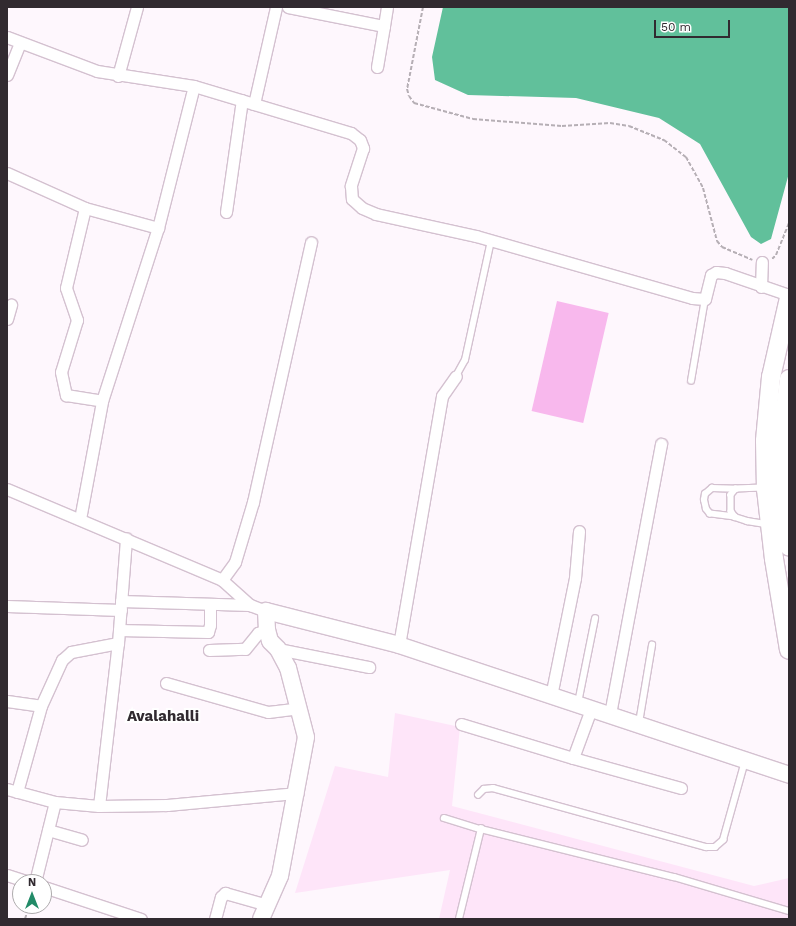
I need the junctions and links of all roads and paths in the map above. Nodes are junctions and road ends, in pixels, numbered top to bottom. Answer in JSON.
{"nodes":[{"id":1,"x":137,"y":7,"type":"edge"},
{"id":2,"x":276,"y":7,"type":"edge"},
{"id":3,"x":288,"y":7,"type":"edge"},
{"id":4,"x":387,"y":7,"type":"edge"},
{"id":5,"x":423,"y":7,"type":"edge"},
{"id":6,"x":331,"y":12,"type":"edge"},
{"id":7,"x":384,"y":26,"type":"junction"},
{"id":8,"x":7,"y":37,"type":"edge"},
{"id":9,"x":20,"y":42,"type":"junction"},
{"id":10,"x":377,"y":67,"type":"dead end"},
{"id":11,"x":7,"y":75,"type":"edge"},
{"id":12,"x":118,"y":76,"type":"junction"},
{"id":13,"x":194,"y":86,"type":"junction"},
{"id":14,"x":242,"y":100,"type":"junction"},
{"id":15,"x":254,"y":104,"type":"junction"},
{"id":16,"x":7,"y":173,"type":"edge"},
{"id":17,"x":85,"y":208,"type":"junction"},
{"id":18,"x":226,"y":212,"type":"dead end"},
{"id":19,"x":789,"y":223,"type":"edge"},
{"id":20,"x":158,"y":228,"type":"junction"},
{"id":21,"x":492,"y":241,"type":"junction"},
{"id":22,"x":311,"y":242,"type":"dead end"},
{"id":23,"x":762,"y":262,"type":"junction"},
{"id":24,"x":761,"y":287,"type":"junction"},
{"id":25,"x":789,"y":296,"type":"edge"},
{"id":26,"x":705,"y":299,"type":"junction"},
{"id":27,"x":11,"y":305,"type":"dead end"},
{"id":28,"x":7,"y":318,"type":"edge"},
{"id":29,"x":456,"y":376,"type":"joint"},
{"id":30,"x":789,"y":379,"type":"edge"},
{"id":31,"x":691,"y":382,"type":"dead end"},
{"id":32,"x":102,"y":401,"type":"junction"},
{"id":33,"x":661,"y":444,"type":"dead end"},
{"id":34,"x":766,"y":488,"type":"junction"},
{"id":35,"x":736,"y":489,"type":"junction"},
{"id":36,"x":7,"y":490,"type":"edge"},
{"id":37,"x":735,"y":517,"type":"junction"},
{"id":38,"x":80,"y":519,"type":"junction"},
{"id":39,"x":778,"y":524,"type":"junction"},
{"id":40,"x":579,"y":531,"type":"dead end"},
{"id":41,"x":126,"y":538,"type":"junction"},
{"id":42,"x":789,"y":547,"type":"edge"},
{"id":43,"x":222,"y":580,"type":"junction"},
{"id":44,"x":121,"y":605,"type":"junction"},
{"id":45,"x":210,"y":605,"type":"junction"},
{"id":46,"x":250,"y":605,"type":"junction"},
{"id":47,"x":7,"y":606,"type":"edge"},
{"id":48,"x":266,"y":611,"type":"junction"},
{"id":49,"x":595,"y":619,"type":"dead end"},
{"id":50,"x":119,"y":630,"type":"junction"},
{"id":51,"x":267,"y":630,"type":"junction"},
{"id":52,"x":118,"y":643,"type":"junction"},
{"id":53,"x":399,"y":645,"type":"junction"},
{"id":54,"x":652,"y":645,"type":"dead end"},
{"id":55,"x":278,"y":648,"type":"junction"},
{"id":56,"x":209,"y":650,"type":"dead end"},
{"id":57,"x":789,"y":650,"type":"edge"},
{"id":58,"x":369,"y":667,"type":"dead end"},
{"id":59,"x":166,"y":683,"type":"dead end"},
{"id":60,"x":551,"y":696,"type":"junction"},
{"id":61,"x":7,"y":701,"type":"edge"},
{"id":62,"x":41,"y":706,"type":"junction"},
{"id":63,"x":584,"y":707,"type":"junction"},
{"id":64,"x":300,"y":708,"type":"junction"},
{"id":65,"x":610,"y":714,"type":"junction"},
{"id":66,"x":461,"y":724,"type":"dead end"},
{"id":67,"x":638,"y":725,"type":"junction"},
{"id":68,"x":573,"y":758,"type":"junction"},
{"id":69,"x":745,"y":761,"type":"junction"},
{"id":70,"x":789,"y":775,"type":"edge"},
{"id":71,"x":681,"y":788,"type":"dead end"},
{"id":72,"x":12,"y":790,"type":"edge"},
{"id":73,"x":297,"y":793,"type":"junction"},
{"id":74,"x":478,"y":795,"type":"dead end"},
{"id":75,"x":55,"y":802,"type":"junction"},
{"id":76,"x":99,"y":806,"type":"junction"},
{"id":77,"x":444,"y":818,"type":"dead end"},
{"id":78,"x":481,"y":828,"type":"junction"},
{"id":79,"x":48,"y":830,"type":"junction"},
{"id":80,"x":82,"y":840,"type":"dead end"},
{"id":81,"x":37,"y":874,"type":"edge"},
{"id":82,"x":52,"y":890,"type":"edge"},
{"id":83,"x":789,"y":911,"type":"edge"},
{"id":84,"x":264,"y":912,"type":"edge"},
{"id":85,"x":141,"y":919,"type":"edge"},
{"id":86,"x":215,"y":919,"type":"edge"},
{"id":87,"x":460,"y":919,"type":"edge"}],
"edges":[{"from":1,"to":12,"type":"street"},
{"from":2,"to":15,"type":"street"},
{"from":3,"to":6,"type":"street"},
{"from":4,"to":7,"type":"street"},
{"from":5,"to":23,"type":"path"},
{"from":6,"to":7,"type":"street"},
{"from":7,"to":10,"type":"street"},
{"from":8,"to":9,"type":"street"},
{"from":9,"to":11,"type":"street"},
{"from":9,"to":12,"type":"street"},
{"from":12,"to":13,"type":"street"},
{"from":13,"to":14,"type":"street"},
{"from":13,"to":20,"type":"street"},
{"from":14,"to":15,"type":"street"},
{"from":14,"to":18,"type":"street"},
{"from":15,"to":21,"type":"street"},
{"from":16,"to":17,"type":"street"},
{"from":17,"to":20,"type":"street"},
{"from":17,"to":32,"type":"street"},
{"from":19,"to":23,"type":"path"},
{"from":20,"to":32,"type":"street"},
{"from":21,"to":26,"type":"street"},
{"from":21,"to":29,"type":"lane"},
{"from":22,"to":43,"type":"street"},
{"from":23,"to":24,"type":"street"},
{"from":24,"to":25,"type":"street"},
{"from":24,"to":26,"type":"street"},
{"from":25,"to":34,"type":"main road"},
{"from":26,"to":31,"type":"lane"},
{"from":27,"to":28,"type":"street"},
{"from":29,"to":53,"type":"street"},
{"from":30,"to":39,"type":"main road"},
{"from":32,"to":38,"type":"street"},
{"from":33,"to":65,"type":"street"},
{"from":34,"to":35,"type":"lane"},
{"from":34,"to":39,"type":"main road"},
{"from":35,"to":37,"type":"lane"},
{"from":35,"to":37,"type":"lane"},
{"from":36,"to":38,"type":"street"},
{"from":37,"to":39,"type":"lane"},
{"from":38,"to":41,"type":"street"},
{"from":39,"to":42,"type":"main road"},
{"from":39,"to":57,"type":"main road"},
{"from":40,"to":60,"type":"street"},
{"from":41,"to":43,"type":"street"},
{"from":41,"to":44,"type":"street"},
{"from":43,"to":46,"type":"street"},
{"from":44,"to":45,"type":"street"},
{"from":44,"to":47,"type":"street"},
{"from":44,"to":50,"type":"street"},
{"from":45,"to":46,"type":"street"},
{"from":45,"to":50,"type":"street"},
{"from":46,"to":48,"type":"street"},
{"from":48,"to":51,"type":"street"},
{"from":48,"to":53,"type":"street"},
{"from":49,"to":63,"type":"lane"},
{"from":50,"to":52,"type":"street"},
{"from":51,"to":55,"type":"street"},
{"from":51,"to":56,"type":"street"},
{"from":52,"to":62,"type":"street"},
{"from":52,"to":76,"type":"street"},
{"from":53,"to":60,"type":"street"},
{"from":54,"to":67,"type":"lane"},
{"from":55,"to":58,"type":"street"},
{"from":55,"to":64,"type":"street"},
{"from":59,"to":64,"type":"street"},
{"from":60,"to":63,"type":"street"},
{"from":61,"to":62,"type":"street"},
{"from":62,"to":72,"type":"street"},
{"from":63,"to":65,"type":"street"},
{"from":63,"to":68,"type":"street"},
{"from":64,"to":73,"type":"street"},
{"from":65,"to":67,"type":"street"},
{"from":66,"to":68,"type":"street"},
{"from":67,"to":69,"type":"street"},
{"from":68,"to":71,"type":"street"},
{"from":69,"to":70,"type":"street"},
{"from":69,"to":74,"type":"lane"},
{"from":72,"to":75,"type":"street"},
{"from":73,"to":76,"type":"street"},
{"from":73,"to":84,"type":"street"},
{"from":75,"to":76,"type":"street"},
{"from":75,"to":79,"type":"street"},
{"from":77,"to":78,"type":"lane"},
{"from":78,"to":83,"type":"lane"},
{"from":78,"to":87,"type":"lane"},
{"from":79,"to":80,"type":"street"},
{"from":79,"to":81,"type":"street"},
{"from":82,"to":85,"type":"street"},
{"from":84,"to":86,"type":"street"}]}
